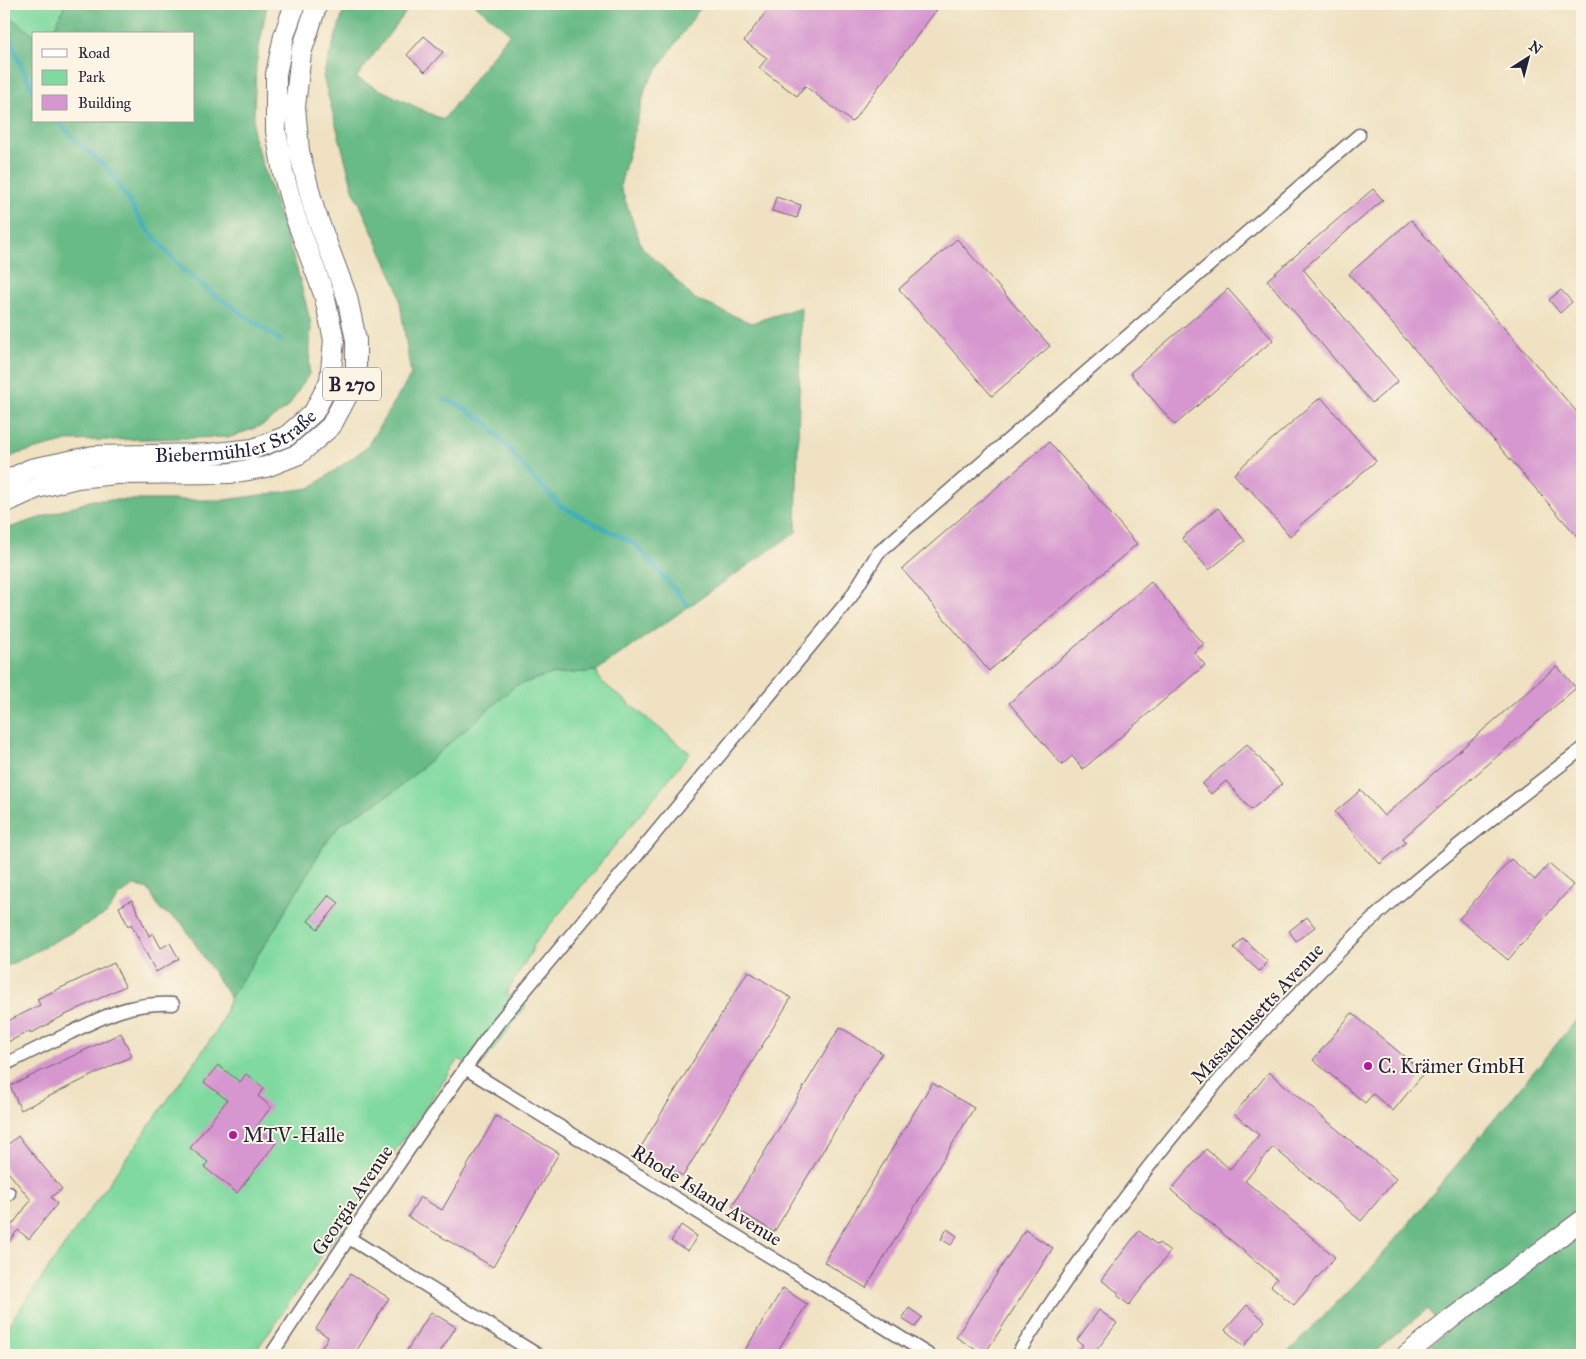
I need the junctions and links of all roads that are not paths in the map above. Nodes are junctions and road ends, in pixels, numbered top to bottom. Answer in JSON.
{"nodes":[{"id":1,"x":294,"y":4,"type":"edge"},
{"id":2,"x":317,"y":4,"type":"edge"},
{"id":3,"x":1359,"y":136,"type":"dead end"},
{"id":4,"x":4,"y":482,"type":"edge"},
{"id":5,"x":4,"y":503,"type":"edge"},
{"id":6,"x":1582,"y":749,"type":"edge"},
{"id":7,"x":173,"y":1004,"type":"dead end"},
{"id":8,"x":4,"y":1065,"type":"edge"},
{"id":9,"x":465,"y":1068,"type":"junction"},
{"id":10,"x":1582,"y":1220,"type":"edge"},
{"id":11,"x":348,"y":1238,"type":"junction"},
{"id":12,"x":271,"y":1355,"type":"edge"},
{"id":13,"x":538,"y":1355,"type":"edge"},
{"id":14,"x":928,"y":1355,"type":"edge"},
{"id":15,"x":1017,"y":1355,"type":"edge"},
{"id":16,"x":1406,"y":1355,"type":"edge"}],
"edges":[{"from":1,"to":4,"type":"main road","name":"Biebermühler Straße","number":"B 270"},
{"from":2,"to":5,"type":"main road","number":"B 270"},
{"from":3,"to":9,"type":"street","name":"Georgia Avenue"},
{"from":6,"to":15,"type":"street","name":"Massachusetts Avenue"},
{"from":7,"to":8,"type":"street"},
{"from":9,"to":11,"type":"street","name":"Georgia Avenue"},
{"from":9,"to":14,"type":"street","name":"Rhode Island Avenue"},
{"from":10,"to":16,"type":"main road"},
{"from":11,"to":12,"type":"street","name":"Georgia Avenue"},
{"from":11,"to":13,"type":"street"}]}
